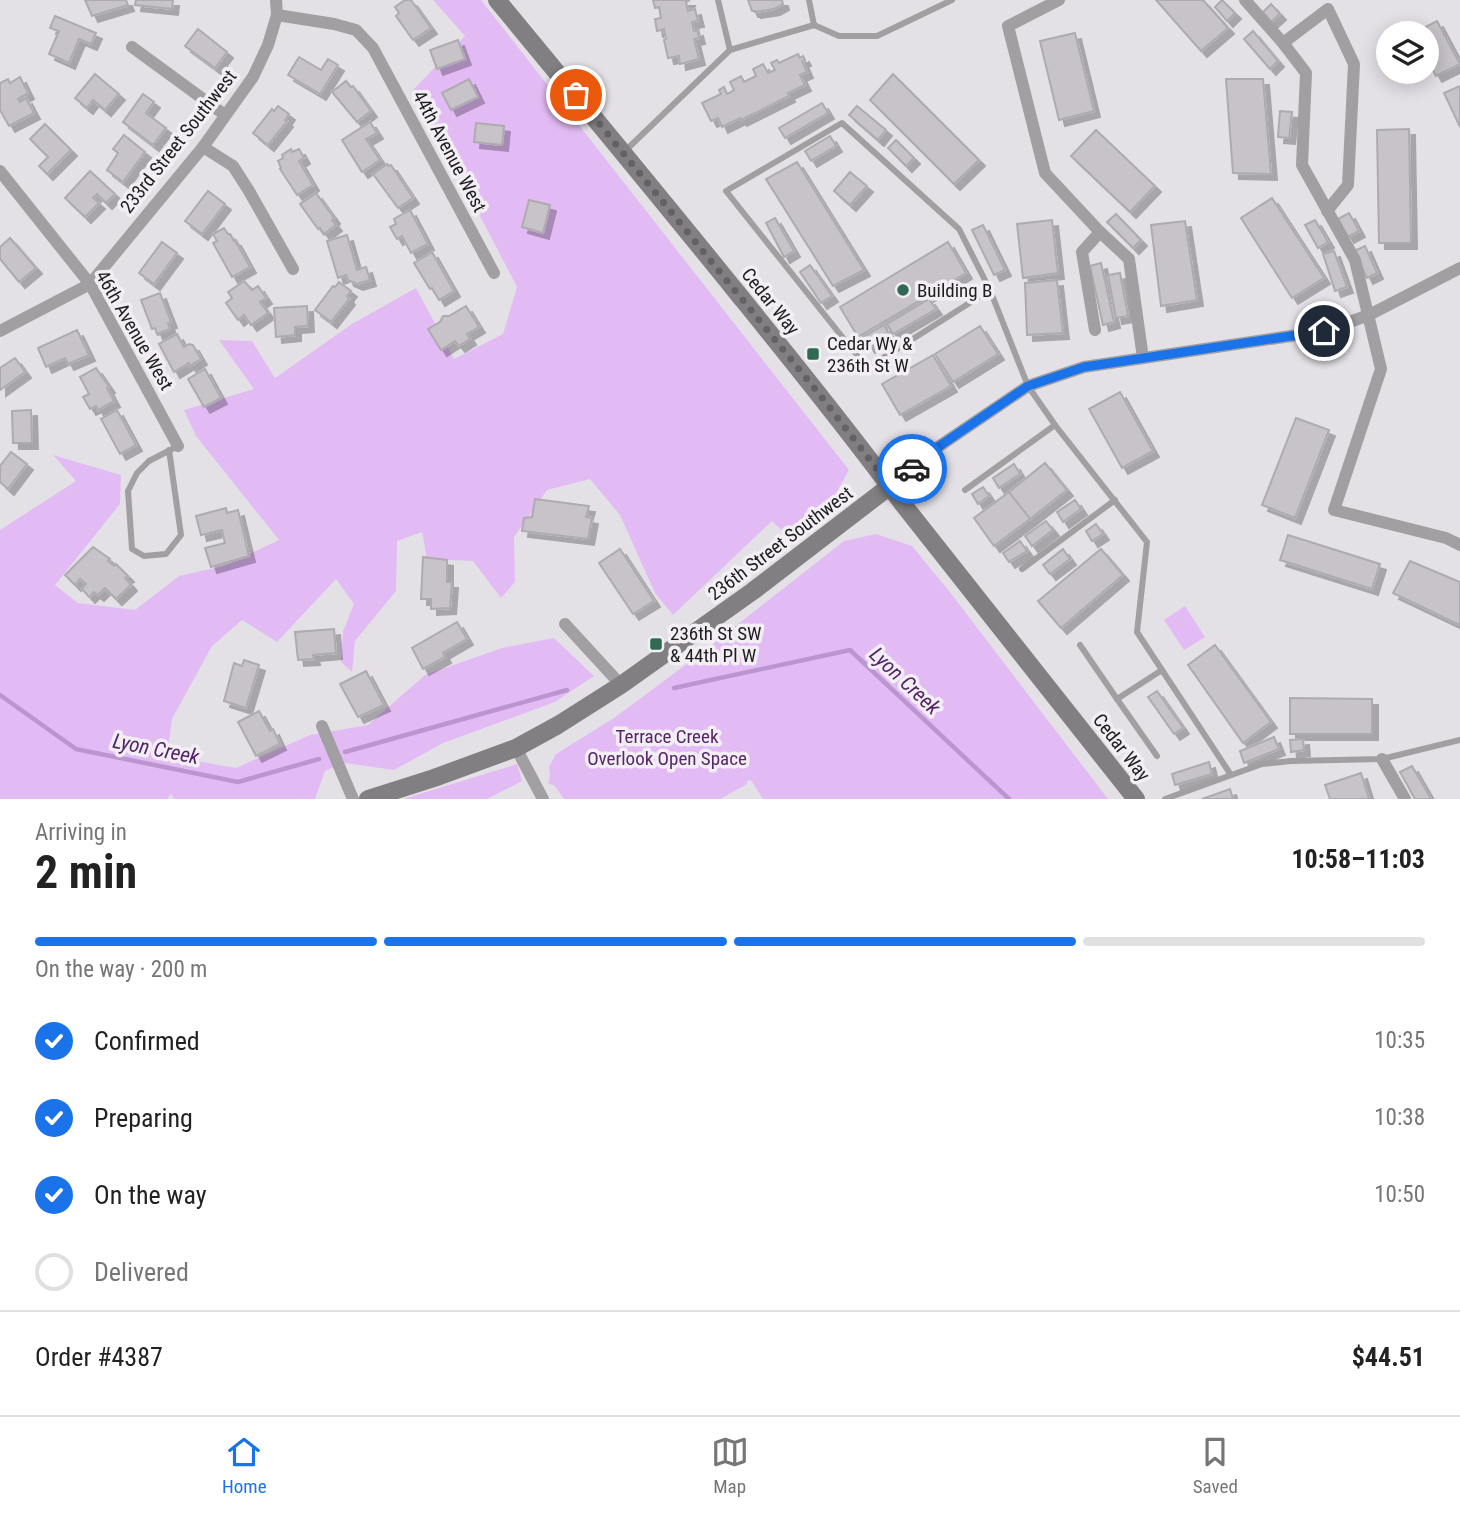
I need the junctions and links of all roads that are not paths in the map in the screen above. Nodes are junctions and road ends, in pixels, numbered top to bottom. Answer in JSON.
{"nodes":[{"id":1,"x":276,"y":0,"type":"edge"},
{"id":2,"x":497,"y":0,"type":"edge"},
{"id":3,"x":718,"y":0,"type":"edge"},
{"id":4,"x":808,"y":0,"type":"edge"},
{"id":5,"x":951,"y":0,"type":"edge"},
{"id":6,"x":1059,"y":0,"type":"edge"},
{"id":7,"x":1245,"y":0,"type":"edge"},
{"id":8,"x":277,"y":15,"type":"junction"},
{"id":9,"x":814,"y":25,"type":"junction"},
{"id":10,"x":1283,"y":43,"type":"junction"},
{"id":11,"x":132,"y":47,"type":"dead end"},
{"id":12,"x":730,"y":50,"type":"junction"},
{"id":13,"x":225,"y":115,"type":"junction"},
{"id":14,"x":203,"y":147,"type":"junction"},
{"id":15,"x":624,"y":152,"type":"junction"},
{"id":16,"x":0,"y":171,"type":"edge"},
{"id":17,"x":1327,"y":211,"type":"junction"},
{"id":18,"x":1100,"y":232,"type":"junction"},
{"id":19,"x":1460,"y":268,"type":"edge"},
{"id":20,"x":293,"y":270,"type":"dead end"},
{"id":21,"x":494,"y":273,"type":"dead end"},
{"id":22,"x":90,"y":284,"type":"junction"},
{"id":23,"x":990,"y":290,"type":"junction"},
{"id":24,"x":1369,"y":315,"type":"junction"},
{"id":25,"x":1095,"y":330,"type":"dead end"},
{"id":26,"x":0,"y":331,"type":"edge"},
{"id":27,"x":1143,"y":358,"type":"junction"},
{"id":28,"x":1028,"y":386,"type":"junction"},
{"id":29,"x":1055,"y":425,"type":"junction"},
{"id":30,"x":173,"y":448,"type":"junction"},
{"id":31,"x":890,"y":486,"type":"junction"},
{"id":32,"x":965,"y":490,"type":"dead end"},
{"id":33,"x":1115,"y":499,"type":"junction"},
{"id":34,"x":1460,"y":545,"type":"edge"},
{"id":35,"x":1023,"y":569,"type":"dead end"},
{"id":36,"x":565,"y":624,"type":"dead end"},
{"id":37,"x":1080,"y":645,"type":"dead end"},
{"id":38,"x":1162,"y":670,"type":"junction"},
{"id":39,"x":621,"y":685,"type":"junction"},
{"id":40,"x":1117,"y":699,"type":"junction"},
{"id":41,"x":322,"y":726,"type":"dead end"},
{"id":42,"x":1460,"y":740,"type":"edge"},
{"id":43,"x":516,"y":748,"type":"junction"},
{"id":44,"x":1157,"y":756,"type":"dead end"},
{"id":45,"x":1382,"y":759,"type":"junction"},
{"id":46,"x":1231,"y":775,"type":"junction"},
{"id":47,"x":353,"y":799,"type":"edge"},
{"id":48,"x":368,"y":799,"type":"edge"},
{"id":49,"x":543,"y":799,"type":"edge"},
{"id":50,"x":1136,"y":799,"type":"edge"},
{"id":51,"x":1166,"y":799,"type":"edge"},
{"id":52,"x":1405,"y":799,"type":"edge"}],
"edges":[{"from":1,"to":8,"type":"street"},
{"from":2,"to":15,"type":"main road","name":"Cedar Way"},
{"from":3,"to":12,"type":"lane"},
{"from":4,"to":9,"type":"lane"},
{"from":5,"to":9,"type":"lane"},
{"from":6,"to":18,"type":"street"},
{"from":7,"to":10,"type":"street"},
{"from":8,"to":13,"type":"street","name":"233rd Street Southwest"},
{"from":8,"to":21,"type":"street","name":"44th Avenue West"},
{"from":9,"to":12,"type":"lane"},
{"from":10,"to":17,"type":"street"},
{"from":10,"to":17,"type":"street"},
{"from":11,"to":13,"type":"street"},
{"from":12,"to":15,"type":"lane"},
{"from":13,"to":14,"type":"street","name":"233rd Street Southwest"},
{"from":14,"to":20,"type":"street"},
{"from":14,"to":22,"type":"street","name":"233rd Street Southwest"},
{"from":15,"to":31,"type":"main road","name":"Cedar Way"},
{"from":16,"to":22,"type":"street","name":"46th Avenue West"},
{"from":17,"to":24,"type":"street"},
{"from":18,"to":25,"type":"street"},
{"from":18,"to":27,"type":"street"},
{"from":19,"to":24,"type":"street","name":"236th Street Southwest"},
{"from":22,"to":26,"type":"street","name":"233rd Street Southwest"},
{"from":22,"to":30,"type":"street","name":"46th Avenue West"},
{"from":23,"to":23,"type":"lane"},
{"from":23,"to":28,"type":"lane"},
{"from":24,"to":27,"type":"street","name":"236th Street Southwest"},
{"from":24,"to":34,"type":"street"},
{"from":27,"to":28,"type":"street","name":"236th Street Southwest"},
{"from":28,"to":29,"type":"lane"},
{"from":28,"to":31,"type":"street","name":"236th Street Southwest"},
{"from":29,"to":32,"type":"lane"},
{"from":29,"to":33,"type":"lane"},
{"from":30,"to":30,"type":"lane"},
{"from":31,"to":39,"type":"main road","name":"236th Street Southwest"},
{"from":31,"to":50,"type":"main road","name":"Cedar Way"},
{"from":33,"to":35,"type":"lane"},
{"from":33,"to":38,"type":"lane"},
{"from":36,"to":39,"type":"street"},
{"from":37,"to":40,"type":"lane"},
{"from":38,"to":40,"type":"lane"},
{"from":38,"to":46,"type":"lane"},
{"from":39,"to":43,"type":"main road","name":"236th Street Southwest"},
{"from":40,"to":44,"type":"lane"},
{"from":41,"to":47,"type":"street"},
{"from":42,"to":45,"type":"lane"},
{"from":43,"to":48,"type":"main road","name":"236th Street Southwest"},
{"from":43,"to":49,"type":"street"},
{"from":45,"to":46,"type":"lane"},
{"from":45,"to":52,"type":"street"},
{"from":46,"to":51,"type":"lane"}]}
